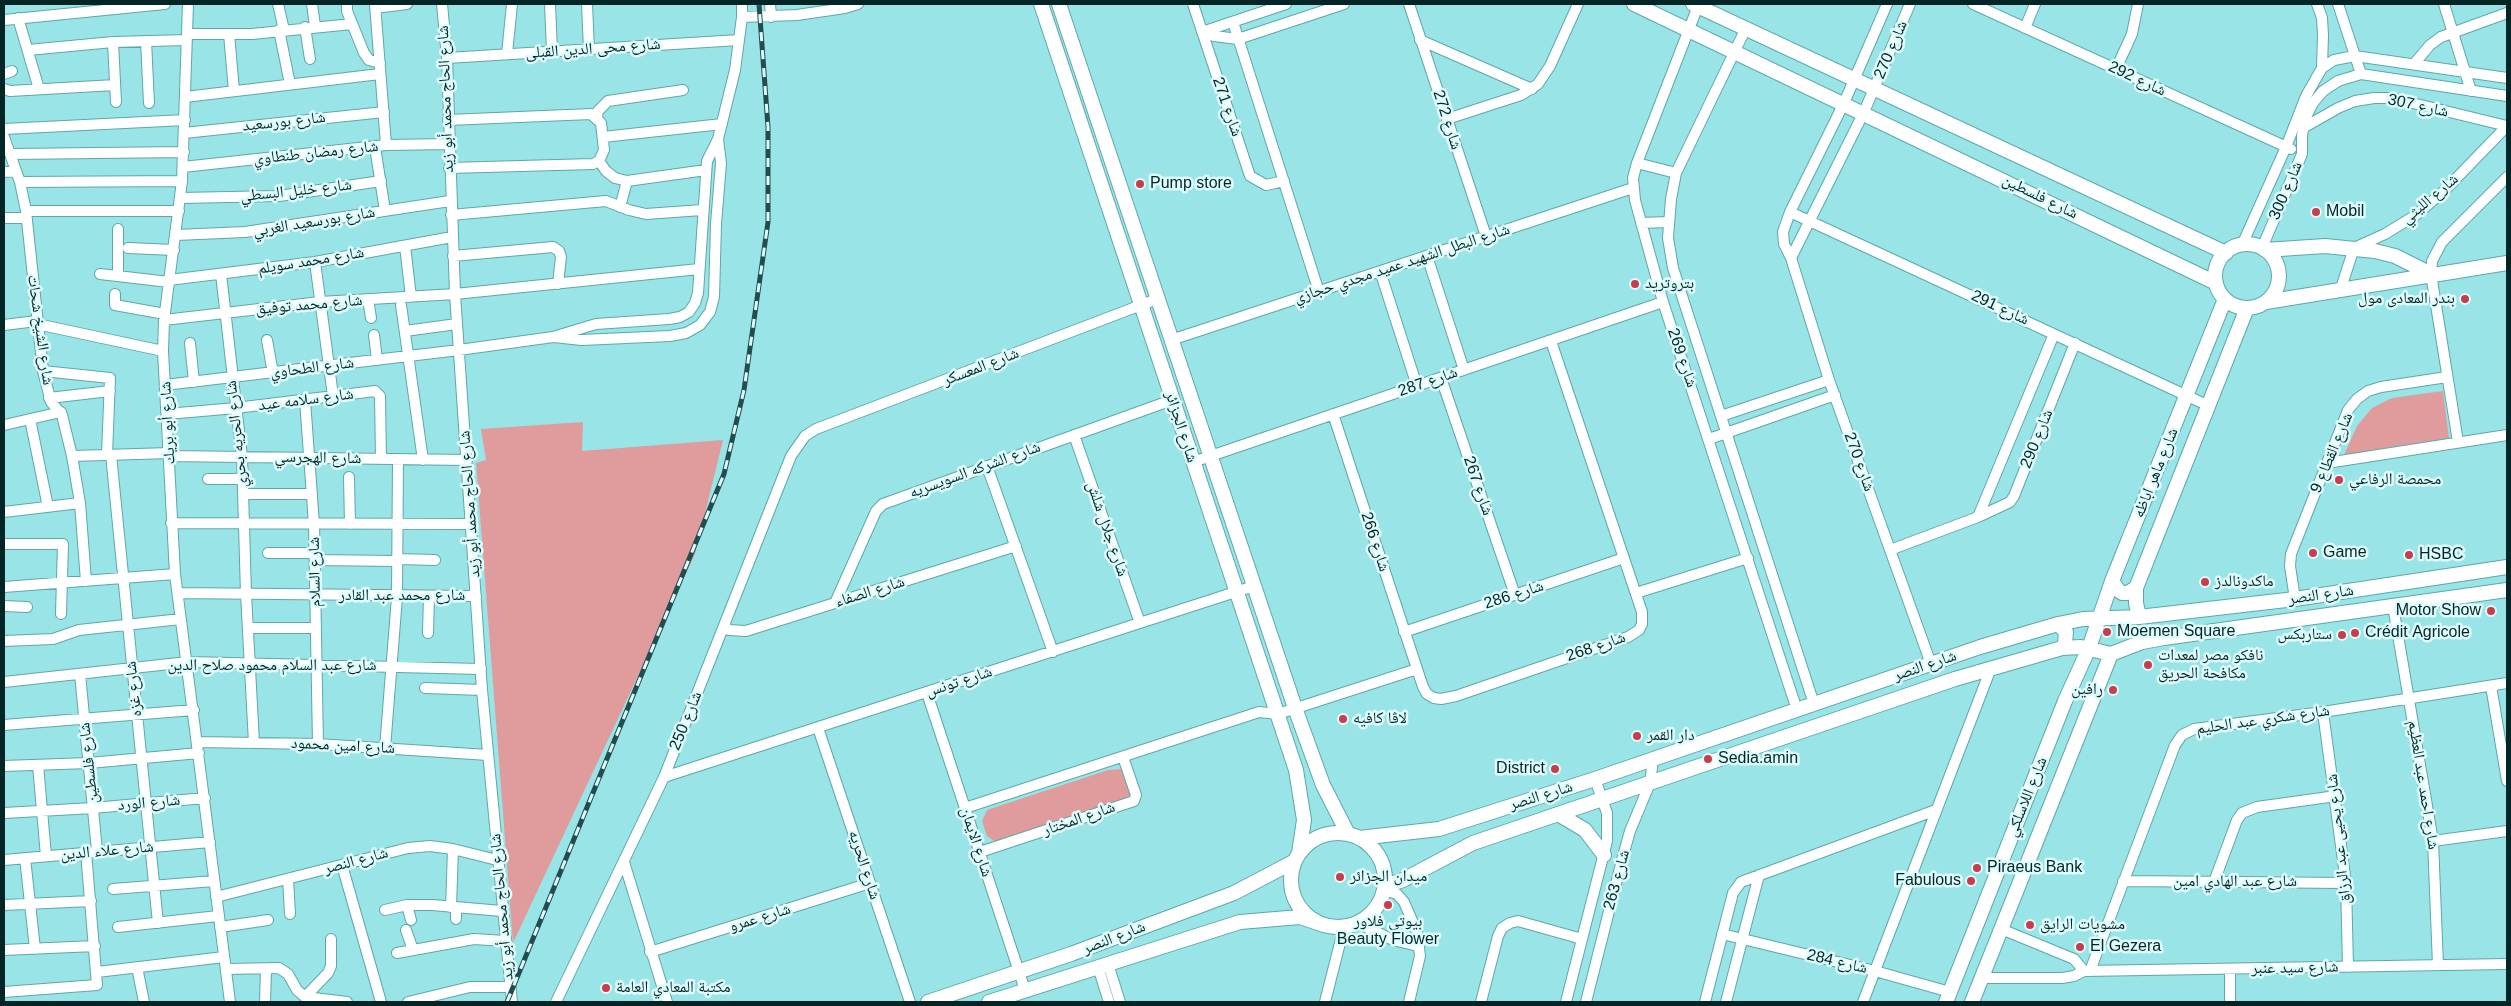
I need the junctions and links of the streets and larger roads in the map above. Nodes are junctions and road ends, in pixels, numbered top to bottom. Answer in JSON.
{"nodes":[{"id":1,"x":165,"y":4,"type":"edge"},
{"id":2,"x":188,"y":4,"type":"edge"},
{"id":3,"x":278,"y":4,"type":"edge"},
{"id":4,"x":312,"y":4,"type":"edge"},
{"id":5,"x":348,"y":4,"type":"edge"},
{"id":6,"x":407,"y":4,"type":"edge"},
{"id":7,"x":442,"y":4,"type":"edge"},
{"id":8,"x":512,"y":4,"type":"edge"},
{"id":9,"x":550,"y":4,"type":"edge"},
{"id":10,"x":587,"y":4,"type":"edge"},
{"id":11,"x":742,"y":4,"type":"edge"},
{"id":12,"x":770,"y":4,"type":"edge"},
{"id":13,"x":858,"y":4,"type":"edge"},
{"id":14,"x":1040,"y":4,"type":"edge"},
{"id":15,"x":1060,"y":4,"type":"edge"},
{"id":16,"x":1193,"y":4,"type":"edge"},
{"id":17,"x":1286,"y":4,"type":"edge"},
{"id":18,"x":1344,"y":4,"type":"edge"},
{"id":19,"x":1409,"y":4,"type":"edge"},
{"id":20,"x":1578,"y":4,"type":"edge"},
{"id":21,"x":1634,"y":4,"type":"edge"},
{"id":22,"x":1888,"y":4,"type":"edge"},
{"id":23,"x":1910,"y":4,"type":"edge"},
{"id":24,"x":1974,"y":4,"type":"edge"},
{"id":25,"x":2035,"y":4,"type":"edge"},
{"id":26,"x":2138,"y":4,"type":"edge"},
{"id":27,"x":2317,"y":4,"type":"edge"},
{"id":28,"x":2338,"y":4,"type":"edge"},
{"id":29,"x":2444,"y":4,"type":"edge"},
{"id":30,"x":1696,"y":5,"type":"edge"},
{"id":31,"x":375,"y":6,"type":"edge"},
{"id":32,"x":845,"y":6,"type":"edge"},
{"id":33,"x":2507,"y":13,"type":"edge"},
{"id":34,"x":742,"y":17,"type":"junction"},
{"id":35,"x":771,"y":17,"type":"junction"},
{"id":36,"x":18,"y":18,"type":"junction"},
{"id":37,"x":4,"y":20,"type":"edge"},
{"id":38,"x":1233,"y":22,"type":"junction"},
{"id":39,"x":352,"y":24,"type":"junction"},
{"id":40,"x":310,"y":26,"type":"junction"},
{"id":41,"x":1746,"y":28,"type":"junction"},
{"id":42,"x":2026,"y":28,"type":"junction"},
{"id":43,"x":1688,"y":29,"type":"junction"},
{"id":44,"x":282,"y":30,"type":"junction"},
{"id":45,"x":1202,"y":32,"type":"junction"},
{"id":46,"x":2452,"y":32,"type":"junction"},
{"id":47,"x":229,"y":34,"type":"junction"},
{"id":48,"x":186,"y":37,"type":"junction"},
{"id":49,"x":1238,"y":39,"type":"junction"},
{"id":50,"x":739,"y":40,"type":"junction"},
{"id":51,"x":1420,"y":40,"type":"junction"},
{"id":52,"x":146,"y":41,"type":"junction"},
{"id":53,"x":113,"y":42,"type":"junction"},
{"id":54,"x":28,"y":50,"type":"junction"},
{"id":55,"x":589,"y":50,"type":"junction"},
{"id":56,"x":1734,"y":51,"type":"junction"},
{"id":57,"x":552,"y":52,"type":"junction"},
{"id":58,"x":508,"y":54,"type":"junction"},
{"id":59,"x":2355,"y":56,"type":"junction"},
{"id":60,"x":447,"y":58,"type":"junction"},
{"id":61,"x":310,"y":59,"type":"dead end"},
{"id":62,"x":2414,"y":64,"type":"junction"},
{"id":63,"x":380,"y":68,"type":"junction"},
{"id":64,"x":2322,"y":68,"type":"junction"},
{"id":65,"x":2116,"y":70,"type":"junction"},
{"id":66,"x":2466,"y":72,"type":"junction"},
{"id":67,"x":2361,"y":74,"type":"junction"},
{"id":68,"x":2507,"y":78,"type":"edge"},
{"id":69,"x":1854,"y":79,"type":"junction"},
{"id":70,"x":290,"y":84,"type":"junction"},
{"id":71,"x":115,"y":85,"type":"junction"},
{"id":72,"x":4,"y":89,"type":"edge"},
{"id":73,"x":39,"y":89,"type":"junction"},
{"id":74,"x":1532,"y":89,"type":"junction"},
{"id":75,"x":1875,"y":89,"type":"junction"},
{"id":76,"x":683,"y":90,"type":"dead end"},
{"id":77,"x":234,"y":91,"type":"junction"},
{"id":78,"x":2471,"y":91,"type":"junction"},
{"id":79,"x":2507,"y":96,"type":"edge"},
{"id":80,"x":185,"y":97,"type":"junction"},
{"id":81,"x":116,"y":102,"type":"dead end"},
{"id":82,"x":149,"y":103,"type":"dead end"},
{"id":83,"x":1844,"y":103,"type":"junction"},
{"id":84,"x":384,"y":112,"type":"junction"},
{"id":85,"x":1864,"y":112,"type":"junction"},
{"id":86,"x":597,"y":117,"type":"junction"},
{"id":87,"x":1447,"y":118,"type":"junction"},
{"id":88,"x":184,"y":120,"type":"junction"},
{"id":89,"x":448,"y":120,"type":"junction"},
{"id":90,"x":722,"y":124,"type":"junction"},
{"id":91,"x":2507,"y":126,"type":"edge"},
{"id":92,"x":4,"y":128,"type":"edge"},
{"id":93,"x":2304,"y":128,"type":"junction"},
{"id":94,"x":184,"y":133,"type":"junction"},
{"id":95,"x":4,"y":137,"type":"edge"},
{"id":96,"x":603,"y":137,"type":"junction"},
{"id":97,"x":718,"y":139,"type":"junction"},
{"id":98,"x":449,"y":144,"type":"junction"},
{"id":99,"x":1107,"y":145,"type":"junction"},
{"id":100,"x":381,"y":146,"type":"junction"},
{"id":101,"x":2286,"y":147,"type":"junction"},
{"id":102,"x":1089,"y":151,"type":"junction"},
{"id":103,"x":184,"y":152,"type":"junction"},
{"id":104,"x":10,"y":154,"type":"junction"},
{"id":105,"x":2302,"y":154,"type":"junction"},
{"id":106,"x":599,"y":161,"type":"junction"},
{"id":107,"x":1637,"y":163,"type":"junction"},
{"id":108,"x":183,"y":167,"type":"junction"},
{"id":109,"x":449,"y":168,"type":"junction"},
{"id":110,"x":706,"y":170,"type":"junction"},
{"id":111,"x":16,"y":171,"type":"junction"},
{"id":112,"x":4,"y":172,"type":"edge"},
{"id":113,"x":1676,"y":173,"type":"junction"},
{"id":114,"x":2507,"y":177,"type":"edge"},
{"id":115,"x":627,"y":180,"type":"junction"},
{"id":116,"x":182,"y":181,"type":"junction"},
{"id":117,"x":381,"y":181,"type":"junction"},
{"id":118,"x":1284,"y":181,"type":"junction"},
{"id":119,"x":20,"y":182,"type":"junction"},
{"id":120,"x":1633,"y":188,"type":"junction"},
{"id":121,"x":181,"y":198,"type":"junction"},
{"id":122,"x":450,"y":201,"type":"junction"},
{"id":123,"x":620,"y":207,"type":"junction"},
{"id":124,"x":702,"y":210,"type":"junction"},
{"id":125,"x":179,"y":211,"type":"junction"},
{"id":126,"x":385,"y":211,"type":"junction"},
{"id":127,"x":1790,"y":212,"type":"junction"},
{"id":128,"x":26,"y":215,"type":"junction"},
{"id":129,"x":451,"y":215,"type":"junction"},
{"id":130,"x":4,"y":218,"type":"edge"},
{"id":131,"x":1810,"y":219,"type":"junction"},
{"id":132,"x":1668,"y":222,"type":"junction"},
{"id":133,"x":1641,"y":223,"type":"junction"},
{"id":134,"x":118,"y":229,"type":"dead end"},
{"id":135,"x":176,"y":235,"type":"junction"},
{"id":136,"x":1486,"y":236,"type":"junction"},
{"id":137,"x":452,"y":237,"type":"junction"},
{"id":138,"x":2242,"y":245,"type":"junction"},
{"id":139,"x":405,"y":246,"type":"junction"},
{"id":140,"x":128,"y":248,"type":"dead end"},
{"id":141,"x":1142,"y":248,"type":"junction"},
{"id":142,"x":2354,"y":248,"type":"junction"},
{"id":143,"x":2264,"y":249,"type":"junction"},
{"id":144,"x":174,"y":250,"type":"junction"},
{"id":145,"x":2226,"y":253,"type":"junction"},
{"id":146,"x":453,"y":256,"type":"junction"},
{"id":147,"x":1124,"y":256,"type":"junction"},
{"id":148,"x":1427,"y":256,"type":"junction"},
{"id":149,"x":1790,"y":258,"type":"junction"},
{"id":150,"x":315,"y":262,"type":"junction"},
{"id":151,"x":2507,"y":263,"type":"edge"},
{"id":152,"x":699,"y":269,"type":"junction"},
{"id":153,"x":1380,"y":271,"type":"junction"},
{"id":154,"x":100,"y":274,"type":"dead end"},
{"id":155,"x":220,"y":274,"type":"junction"},
{"id":156,"x":2431,"y":274,"type":"junction"},
{"id":157,"x":118,"y":276,"type":"junction"},
{"id":158,"x":169,"y":281,"type":"junction"},
{"id":159,"x":2216,"y":283,"type":"junction"},
{"id":160,"x":558,"y":284,"type":"junction"},
{"id":161,"x":2340,"y":291,"type":"junction"},
{"id":162,"x":1319,"y":292,"type":"junction"},
{"id":163,"x":115,"y":294,"type":"dead end"},
{"id":164,"x":455,"y":294,"type":"junction"},
{"id":165,"x":411,"y":297,"type":"junction"},
{"id":166,"x":368,"y":299,"type":"junction"},
{"id":167,"x":1157,"y":299,"type":"junction"},
{"id":168,"x":2224,"y":299,"type":"junction"},
{"id":169,"x":320,"y":302,"type":"junction"},
{"id":170,"x":1663,"y":302,"type":"junction"},
{"id":171,"x":2266,"y":302,"type":"junction"},
{"id":172,"x":401,"y":305,"type":"dead end"},
{"id":173,"x":1140,"y":306,"type":"junction"},
{"id":174,"x":2247,"y":308,"type":"junction"},
{"id":175,"x":225,"y":314,"type":"junction"},
{"id":176,"x":164,"y":317,"type":"junction"},
{"id":177,"x":370,"y":318,"type":"dead end"},
{"id":178,"x":37,"y":322,"type":"junction"},
{"id":179,"x":457,"y":324,"type":"junction"},
{"id":180,"x":4,"y":325,"type":"edge"},
{"id":181,"x":405,"y":331,"type":"junction"},
{"id":182,"x":2054,"y":334,"type":"junction"},
{"id":183,"x":374,"y":335,"type":"dead end"},
{"id":184,"x":553,"y":336,"type":"junction"},
{"id":185,"x":267,"y":340,"type":"dead end"},
{"id":186,"x":1171,"y":340,"type":"junction"},
{"id":187,"x":1551,"y":341,"type":"junction"},
{"id":188,"x":190,"y":343,"type":"dead end"},
{"id":189,"x":2075,"y":343,"type":"junction"},
{"id":190,"x":459,"y":350,"type":"junction"},
{"id":191,"x":163,"y":351,"type":"junction"},
{"id":192,"x":408,"y":356,"type":"junction"},
{"id":193,"x":377,"y":360,"type":"junction"},
{"id":194,"x":329,"y":366,"type":"junction"},
{"id":195,"x":1464,"y":370,"type":"junction"},
{"id":196,"x":43,"y":371,"type":"junction"},
{"id":197,"x":273,"y":373,"type":"junction"},
{"id":198,"x":232,"y":377,"type":"junction"},
{"id":199,"x":2448,"y":377,"type":"junction"},
{"id":200,"x":1441,"y":378,"type":"junction"},
{"id":201,"x":1829,"y":380,"type":"junction"},
{"id":202,"x":194,"y":382,"type":"junction"},
{"id":203,"x":165,"y":385,"type":"junction"},
{"id":204,"x":1417,"y":386,"type":"junction"},
{"id":205,"x":110,"y":391,"type":"junction"},
{"id":206,"x":1834,"y":395,"type":"junction"},
{"id":207,"x":333,"y":396,"type":"junction"},
{"id":208,"x":2187,"y":396,"type":"junction"},
{"id":209,"x":49,"y":398,"type":"junction"},
{"id":210,"x":305,"y":400,"type":"junction"},
{"id":211,"x":1172,"y":400,"type":"junction"},
{"id":212,"x":2209,"y":406,"type":"junction"},
{"id":213,"x":236,"y":408,"type":"junction"},
{"id":214,"x":61,"y":412,"type":"junction"},
{"id":215,"x":167,"y":414,"type":"junction"},
{"id":216,"x":1333,"y":414,"type":"junction"},
{"id":217,"x":1721,"y":416,"type":"junction"},
{"id":218,"x":30,"y":419,"type":"junction"},
{"id":219,"x":4,"y":425,"type":"edge"},
{"id":220,"x":1726,"y":433,"type":"junction"},
{"id":221,"x":1074,"y":435,"type":"junction"},
{"id":222,"x":2507,"y":435,"type":"edge"},
{"id":223,"x":805,"y":436,"type":"joint"},
{"id":224,"x":1709,"y":439,"type":"junction"},
{"id":225,"x":2458,"y":442,"type":"junction"},
{"id":226,"x":109,"y":455,"type":"junction"},
{"id":227,"x":170,"y":455,"type":"junction"},
{"id":228,"x":72,"y":456,"type":"junction"},
{"id":229,"x":1212,"y":456,"type":"junction"},
{"id":230,"x":242,"y":457,"type":"junction"},
{"id":231,"x":309,"y":458,"type":"junction"},
{"id":232,"x":381,"y":459,"type":"junction"},
{"id":233,"x":398,"y":460,"type":"junction"},
{"id":234,"x":423,"y":460,"type":"junction"},
{"id":235,"x":466,"y":460,"type":"junction"},
{"id":236,"x":1193,"y":462,"type":"junction"},
{"id":237,"x":2327,"y":463,"type":"junction"},
{"id":238,"x":987,"y":466,"type":"junction"},
{"id":239,"x":349,"y":476,"type":"dead end"},
{"id":240,"x":208,"y":479,"type":"dead end"},
{"id":241,"x":243,"y":479,"type":"junction"},
{"id":242,"x":243,"y":494,"type":"junction"},
{"id":243,"x":312,"y":494,"type":"junction"},
{"id":244,"x":80,"y":504,"type":"junction"},
{"id":245,"x":48,"y":507,"type":"junction"},
{"id":246,"x":4,"y":512,"type":"edge"},
{"id":247,"x":1978,"y":517,"type":"junction"},
{"id":248,"x":172,"y":523,"type":"junction"},
{"id":249,"x":244,"y":523,"type":"junction"},
{"id":250,"x":314,"y":524,"type":"junction"},
{"id":251,"x":350,"y":524,"type":"junction"},
{"id":252,"x":398,"y":524,"type":"junction"},
{"id":253,"x":471,"y":524,"type":"junction"},
{"id":254,"x":4,"y":544,"type":"edge"},
{"id":255,"x":1016,"y":546,"type":"junction"},
{"id":256,"x":1890,"y":550,"type":"junction"},
{"id":257,"x":268,"y":553,"type":"dead end"},
{"id":258,"x":315,"y":556,"type":"junction"},
{"id":259,"x":1624,"y":558,"type":"junction"},
{"id":260,"x":1748,"y":558,"type":"junction"},
{"id":261,"x":398,"y":560,"type":"junction"},
{"id":262,"x":434,"y":560,"type":"dead end"},
{"id":263,"x":2507,"y":567,"type":"edge"},
{"id":264,"x":175,"y":574,"type":"junction"},
{"id":265,"x":122,"y":578,"type":"junction"},
{"id":266,"x":86,"y":581,"type":"junction"},
{"id":267,"x":64,"y":582,"type":"junction"},
{"id":268,"x":2112,"y":582,"type":"junction"},
{"id":269,"x":1254,"y":586,"type":"junction"},
{"id":270,"x":4,"y":587,"type":"edge"},
{"id":271,"x":2136,"y":588,"type":"junction"},
{"id":272,"x":2507,"y":590,"type":"edge"},
{"id":273,"x":1236,"y":592,"type":"junction"},
{"id":274,"x":178,"y":593,"type":"junction"},
{"id":275,"x":1636,"y":593,"type":"junction"},
{"id":276,"x":246,"y":594,"type":"junction"},
{"id":277,"x":316,"y":595,"type":"junction"},
{"id":278,"x":1516,"y":595,"type":"junction"},
{"id":279,"x":429,"y":596,"type":"junction"},
{"id":280,"x":476,"y":596,"type":"junction"},
{"id":281,"x":397,"y":597,"type":"junction"},
{"id":282,"x":2295,"y":599,"type":"junction"},
{"id":283,"x":835,"y":603,"type":"junction"},
{"id":284,"x":4,"y":606,"type":"edge"},
{"id":285,"x":2393,"y":606,"type":"junction"},
{"id":286,"x":27,"y":607,"type":"dead end"},
{"id":287,"x":61,"y":614,"type":"dead end"},
{"id":288,"x":2139,"y":617,"type":"junction"},
{"id":289,"x":2100,"y":618,"type":"junction"},
{"id":290,"x":182,"y":619,"type":"junction"},
{"id":291,"x":1140,"y":623,"type":"junction"},
{"id":292,"x":2058,"y":624,"type":"junction"},
{"id":293,"x":127,"y":625,"type":"junction"},
{"id":294,"x":724,"y":626,"type":"junction"},
{"id":295,"x":248,"y":628,"type":"junction"},
{"id":296,"x":316,"y":628,"type":"junction"},
{"id":297,"x":1404,"y":632,"type":"junction"},
{"id":298,"x":428,"y":633,"type":"dead end"},
{"id":299,"x":4,"y":642,"type":"edge"},
{"id":300,"x":2062,"y":648,"type":"junction"},
{"id":301,"x":2089,"y":648,"type":"junction"},
{"id":302,"x":1053,"y":652,"type":"junction"},
{"id":303,"x":2111,"y":654,"type":"junction"},
{"id":304,"x":188,"y":662,"type":"junction"},
{"id":305,"x":250,"y":663,"type":"junction"},
{"id":306,"x":317,"y":664,"type":"junction"},
{"id":307,"x":1931,"y":664,"type":"junction"},
{"id":308,"x":392,"y":666,"type":"junction"},
{"id":309,"x":1991,"y":668,"type":"junction"},
{"id":310,"x":131,"y":669,"type":"junction"},
{"id":311,"x":481,"y":669,"type":"junction"},
{"id":312,"x":1417,"y":669,"type":"junction"},
{"id":313,"x":80,"y":674,"type":"junction"},
{"id":314,"x":4,"y":682,"type":"edge"},
{"id":315,"x":2507,"y":683,"type":"edge"},
{"id":316,"x":2491,"y":686,"type":"junction"},
{"id":317,"x":425,"y":688,"type":"dead end"},
{"id":318,"x":482,"y":690,"type":"junction"},
{"id":319,"x":927,"y":692,"type":"junction"},
{"id":320,"x":2409,"y":699,"type":"junction"},
{"id":321,"x":2065,"y":701,"type":"junction"},
{"id":322,"x":1814,"y":704,"type":"junction"},
{"id":323,"x":1295,"y":708,"type":"junction"},
{"id":324,"x":194,"y":710,"type":"junction"},
{"id":325,"x":1798,"y":710,"type":"junction"},
{"id":326,"x":2088,"y":712,"type":"junction"},
{"id":327,"x":2323,"y":712,"type":"junction"},
{"id":328,"x":136,"y":714,"type":"junction"},
{"id":329,"x":1278,"y":714,"type":"junction"},
{"id":330,"x":84,"y":718,"type":"junction"},
{"id":331,"x":4,"y":725,"type":"edge"},
{"id":332,"x":818,"y":728,"type":"junction"},
{"id":333,"x":254,"y":743,"type":"junction"},
{"id":334,"x":318,"y":744,"type":"junction"},
{"id":335,"x":2504,"y":745,"type":"edge"},
{"id":336,"x":198,"y":747,"type":"junction"},
{"id":337,"x":385,"y":748,"type":"junction"},
{"id":338,"x":488,"y":755,"type":"junction"},
{"id":339,"x":1123,"y":756,"type":"junction"},
{"id":340,"x":140,"y":758,"type":"junction"},
{"id":341,"x":1653,"y":760,"type":"junction"},
{"id":342,"x":89,"y":763,"type":"junction"},
{"id":343,"x":38,"y":765,"type":"junction"},
{"id":344,"x":4,"y":766,"type":"edge"},
{"id":345,"x":664,"y":777,"type":"junction"},
{"id":346,"x":1595,"y":780,"type":"junction"},
{"id":347,"x":2507,"y":781,"type":"edge"},
{"id":348,"x":1650,"y":783,"type":"junction"},
{"id":349,"x":2336,"y":796,"type":"junction"},
{"id":350,"x":205,"y":798,"type":"junction"},
{"id":351,"x":1602,"y":799,"type":"junction"},
{"id":352,"x":145,"y":804,"type":"junction"},
{"id":353,"x":93,"y":808,"type":"junction"},
{"id":354,"x":965,"y":808,"type":"junction"},
{"id":355,"x":1936,"y":810,"type":"junction"},
{"id":356,"x":42,"y":811,"type":"junction"},
{"id":357,"x":4,"y":813,"type":"edge"},
{"id":358,"x":1558,"y":814,"type":"junction"},
{"id":359,"x":2507,"y":830,"type":"edge"},
{"id":360,"x":1354,"y":836,"type":"junction"},
{"id":361,"x":2434,"y":840,"type":"junction"},
{"id":362,"x":210,"y":842,"type":"junction"},
{"id":363,"x":150,"y":847,"type":"junction"},
{"id":364,"x":453,"y":849,"type":"junction"},
{"id":365,"x":98,"y":851,"type":"junction"},
{"id":366,"x":86,"y":852,"type":"junction"},
{"id":367,"x":980,"y":852,"type":"junction"},
{"id":368,"x":1604,"y":855,"type":"junction"},
{"id":369,"x":46,"y":856,"type":"junction"},
{"id":370,"x":1297,"y":857,"type":"junction"},
{"id":371,"x":25,"y":858,"type":"junction"},
{"id":372,"x":4,"y":860,"type":"edge"},
{"id":373,"x":497,"y":860,"type":"junction"},
{"id":374,"x":624,"y":862,"type":"junction"},
{"id":375,"x":342,"y":865,"type":"junction"},
{"id":376,"x":1759,"y":875,"type":"junction"},
{"id":377,"x":288,"y":879,"type":"junction"},
{"id":378,"x":214,"y":881,"type":"junction"},
{"id":379,"x":2124,"y":881,"type":"junction"},
{"id":380,"x":2214,"y":882,"type":"junction"},
{"id":381,"x":870,"y":883,"type":"junction"},
{"id":382,"x":2346,"y":883,"type":"junction"},
{"id":383,"x":154,"y":886,"type":"junction"},
{"id":384,"x":1385,"y":888,"type":"junction"},
{"id":385,"x":113,"y":889,"type":"dead end"},
{"id":386,"x":216,"y":896,"type":"junction"},
{"id":387,"x":90,"y":901,"type":"junction"},
{"id":388,"x":30,"y":904,"type":"junction"},
{"id":389,"x":4,"y":905,"type":"edge"},
{"id":390,"x":408,"y":905,"type":"junction"},
{"id":391,"x":453,"y":907,"type":"junction"},
{"id":392,"x":385,"y":910,"type":"dead end"},
{"id":393,"x":502,"y":911,"type":"junction"},
{"id":394,"x":290,"y":914,"type":"dead end"},
{"id":395,"x":456,"y":919,"type":"dead end"},
{"id":396,"x":268,"y":920,"type":"dead end"},
{"id":397,"x":219,"y":921,"type":"junction"},
{"id":398,"x":158,"y":923,"type":"junction"},
{"id":399,"x":1324,"y":925,"type":"junction"},
{"id":400,"x":1351,"y":925,"type":"junction"},
{"id":401,"x":118,"y":927,"type":"dead end"},
{"id":402,"x":2001,"y":929,"type":"junction"},
{"id":403,"x":1722,"y":934,"type":"junction"},
{"id":404,"x":331,"y":939,"type":"dead end"},
{"id":405,"x":1742,"y":939,"type":"junction"},
{"id":406,"x":1582,"y":940,"type":"junction"},
{"id":407,"x":505,"y":941,"type":"junction"},
{"id":408,"x":95,"y":946,"type":"junction"},
{"id":409,"x":1418,"y":946,"type":"junction"},
{"id":410,"x":35,"y":949,"type":"junction"},
{"id":411,"x":4,"y":950,"type":"edge"},
{"id":412,"x":413,"y":950,"type":"junction"},
{"id":413,"x":650,"y":952,"type":"junction"},
{"id":414,"x":397,"y":953,"type":"dead end"},
{"id":415,"x":224,"y":957,"type":"junction"},
{"id":416,"x":2507,"y":964,"type":"edge"},
{"id":417,"x":1103,"y":965,"type":"junction"},
{"id":418,"x":2438,"y":965,"type":"junction"},
{"id":419,"x":137,"y":967,"type":"junction"},
{"id":420,"x":2348,"y":967,"type":"junction"},
{"id":421,"x":266,"y":968,"type":"junction"},
{"id":422,"x":2230,"y":968,"type":"junction"},
{"id":423,"x":226,"y":969,"type":"junction"},
{"id":424,"x":1018,"y":971,"type":"junction"},
{"id":425,"x":1875,"y":971,"type":"junction"},
{"id":426,"x":2087,"y":971,"type":"junction"},
{"id":427,"x":97,"y":972,"type":"junction"},
{"id":428,"x":1981,"y":978,"type":"junction"},
{"id":429,"x":1026,"y":990,"type":"junction"},
{"id":430,"x":4,"y":992,"type":"edge"},
{"id":431,"x":509,"y":996,"type":"edge"},
{"id":432,"x":1948,"y":997,"type":"edge"},
{"id":433,"x":301,"y":1000,"type":"edge"},
{"id":434,"x":144,"y":1002,"type":"edge"},
{"id":435,"x":230,"y":1002,"type":"edge"},
{"id":436,"x":266,"y":1002,"type":"edge"},
{"id":437,"x":347,"y":1002,"type":"edge"},
{"id":438,"x":381,"y":1002,"type":"edge"},
{"id":439,"x":408,"y":1002,"type":"edge"},
{"id":440,"x":556,"y":1002,"type":"edge"},
{"id":441,"x":667,"y":1002,"type":"edge"},
{"id":442,"x":910,"y":1002,"type":"edge"},
{"id":443,"x":928,"y":1002,"type":"edge"},
{"id":444,"x":989,"y":1002,"type":"edge"},
{"id":445,"x":1109,"y":1002,"type":"edge"},
{"id":446,"x":1120,"y":1002,"type":"edge"},
{"id":447,"x":1325,"y":1002,"type":"edge"},
{"id":448,"x":1408,"y":1002,"type":"edge"},
{"id":449,"x":1481,"y":1002,"type":"edge"},
{"id":450,"x":1566,"y":1002,"type":"edge"},
{"id":451,"x":1586,"y":1002,"type":"edge"},
{"id":452,"x":1705,"y":1002,"type":"edge"},
{"id":453,"x":1726,"y":1002,"type":"edge"},
{"id":454,"x":1863,"y":1002,"type":"edge"},
{"id":455,"x":1972,"y":1002,"type":"edge"},
{"id":456,"x":2230,"y":1002,"type":"edge"}],
"edges":[{"from":1,"to":36,"type":"street"},
{"from":2,"to":48,"type":"street","name":"شارع أبو بريك"},
{"from":3,"to":44,"type":"street"},
{"from":4,"to":40,"type":"street"},
{"from":5,"to":39,"type":"street"},
{"from":6,"to":31,"type":"street"},
{"from":7,"to":60,"type":"street","name":"شارع الحاج محمد أبو زيد"},
{"from":8,"to":58,"type":"street"},
{"from":9,"to":57,"type":"street"},
{"from":10,"to":55,"type":"street"},
{"from":11,"to":34,"type":"street"},
{"from":12,"to":35,"type":"street"},
{"from":13,"to":32,"type":"street"},
{"from":14,"to":102,"type":"street","name":"شارع الجزائر"},
{"from":15,"to":99,"type":"street","name":"شارع الجزائر"},
{"from":16,"to":45,"type":"street","name":"شارع 271"},
{"from":17,"to":38,"type":"street"},
{"from":18,"to":49,"type":"street"},
{"from":19,"to":51,"type":"street","name":"شارع 272"},
{"from":20,"to":74,"type":"street"},
{"from":21,"to":43,"type":"street"},
{"from":22,"to":69,"type":"street","name":"شارع 270"},
{"from":23,"to":75,"type":"street","name":"شارع 270"},
{"from":24,"to":42,"type":"street","name":"شارع 292"},
{"from":25,"to":42,"type":"street"},
{"from":26,"to":65,"type":"street"},
{"from":27,"to":64,"type":"street","name":"شارع 300"},
{"from":28,"to":59,"type":"street"},
{"from":29,"to":46,"type":"street"},
{"from":30,"to":41,"type":"street"},
{"from":30,"to":43,"type":"street","name":"شارع 269"},
{"from":31,"to":63,"type":"street"},
{"from":32,"to":35,"type":"street"},
{"from":33,"to":46,"type":"street"},
{"from":34,"to":35,"type":"street"},
{"from":34,"to":50,"type":"street"},
{"from":36,"to":37,"type":"street"},
{"from":36,"to":54,"type":"street"},
{"from":38,"to":45,"type":"street"},
{"from":38,"to":49,"type":"street","name":"شارع 271"},
{"from":39,"to":40,"type":"street"},
{"from":39,"to":63,"type":"street"},
{"from":40,"to":44,"type":"street"},
{"from":40,"to":61,"type":"street"},
{"from":41,"to":56,"type":"street","name":"شارع 269"},
{"from":41,"to":69,"type":"street"},
{"from":42,"to":65,"type":"street","name":"شارع 292"},
{"from":43,"to":56,"type":"street"},
{"from":43,"to":107,"type":"street","name":"شارع 269"},
{"from":44,"to":47,"type":"street"},
{"from":44,"to":70,"type":"street"},
{"from":45,"to":49,"type":"street"},
{"from":45,"to":118,"type":"street","name":"شارع 271"},
{"from":46,"to":62,"type":"street"},
{"from":46,"to":66,"type":"street"},
{"from":47,"to":48,"type":"street"},
{"from":47,"to":77,"type":"street"},
{"from":48,"to":52,"type":"street"},
{"from":48,"to":80,"type":"street","name":"شارع أبو بريك"},
{"from":49,"to":118,"type":"street","name":"شارع 271"},
{"from":50,"to":55,"type":"street","name":"شارع محى الدين القبلى"},
{"from":50,"to":90,"type":"street"},
{"from":51,"to":74,"type":"street"},
{"from":51,"to":87,"type":"street","name":"شارع 272"},
{"from":52,"to":53,"type":"street"},
{"from":52,"to":82,"type":"street"},
{"from":53,"to":54,"type":"street"},
{"from":53,"to":71,"type":"street"},
{"from":54,"to":73,"type":"street"},
{"from":55,"to":57,"type":"street","name":"شارع محى الدين القبلى"},
{"from":56,"to":83,"type":"street"},
{"from":56,"to":113,"type":"street","name":"شارع 269"},
{"from":57,"to":58,"type":"street","name":"شارع محى الدين القبلى"},
{"from":58,"to":60,"type":"street","name":"شارع محى الدين القبلى"},
{"from":59,"to":62,"type":"street"},
{"from":59,"to":64,"type":"street"},
{"from":59,"to":67,"type":"street"},
{"from":60,"to":89,"type":"street","name":"شارع الحاج محمد أبو زيد"},
{"from":62,"to":66,"type":"street"},
{"from":63,"to":70,"type":"street"},
{"from":63,"to":84,"type":"street"},
{"from":64,"to":101,"type":"street","name":"شارع 300"},
{"from":65,"to":101,"type":"street","name":"شارع 292"},
{"from":66,"to":68,"type":"street"},
{"from":66,"to":78,"type":"street"},
{"from":67,"to":78,"type":"street","name":"شارع 307"},
{"from":67,"to":93,"type":"street","name":"شارع 300"},
{"from":69,"to":75,"type":"street","name":"شارع فلسطين"},
{"from":69,"to":83,"type":"street","name":"شارع 270"},
{"from":70,"to":77,"type":"street"},
{"from":71,"to":73,"type":"street"},
{"from":71,"to":81,"type":"street"},
{"from":72,"to":73,"type":"street"},
{"from":74,"to":87,"type":"street"},
{"from":75,"to":85,"type":"street","name":"شارع 270"},
{"from":75,"to":145,"type":"street","name":"شارع فلسطين"},
{"from":76,"to":86,"type":"street"},
{"from":77,"to":80,"type":"street"},
{"from":78,"to":79,"type":"street","name":"شارع 307"},
{"from":80,"to":88,"type":"street","name":"شارع أبو بريك"},
{"from":83,"to":85,"type":"street","name":"شارع فلسطين"},
{"from":83,"to":127,"type":"street","name":"شارع 270"},
{"from":84,"to":94,"type":"street","name":"شارع بورسعيد"},
{"from":84,"to":100,"type":"street"},
{"from":85,"to":131,"type":"street","name":"شارع 270"},
{"from":85,"to":159,"type":"street","name":"شارع فلسطين"},
{"from":86,"to":89,"type":"street"},
{"from":86,"to":96,"type":"street"},
{"from":87,"to":136,"type":"street","name":"شارع 272"},
{"from":88,"to":92,"type":"street"},
{"from":88,"to":94,"type":"street","name":"شارع أبو بريك"},
{"from":89,"to":98,"type":"street","name":"شارع الحاج محمد أبو زيد"},
{"from":90,"to":96,"type":"street"},
{"from":90,"to":97,"type":"street"},
{"from":91,"to":93,"type":"street","name":"شارع 307"},
{"from":91,"to":142,"type":"street","name":"شارع الليثي"},
{"from":93,"to":105,"type":"street","name":"شارع 300"},
{"from":94,"to":103,"type":"street","name":"شارع أبو بريك"},
{"from":95,"to":104,"type":"street","name":"شارع الشيخ شحات"},
{"from":96,"to":106,"type":"street"},
{"from":97,"to":110,"type":"street"},
{"from":97,"to":184,"type":"street"},
{"from":98,"to":100,"type":"street","name":"شارع رمضان طنطاوي"},
{"from":98,"to":109,"type":"street","name":"شارع الحاج محمد أبو زيد"},
{"from":99,"to":102,"type":"street"},
{"from":99,"to":141,"type":"street","name":"شارع الجزائر"},
{"from":100,"to":108,"type":"street","name":"شارع رمضان طنطاوي"},
{"from":100,"to":117,"type":"street"},
{"from":101,"to":105,"type":"street","name":"شارع 292"},
{"from":101,"to":138,"type":"street","name":"شارع 300"},
{"from":102,"to":147,"type":"street","name":"شارع الجزائر"},
{"from":103,"to":104,"type":"street"},
{"from":103,"to":108,"type":"street","name":"شارع أبو بريك"},
{"from":104,"to":111,"type":"street","name":"شارع الشيخ شحات"},
{"from":105,"to":143,"type":"street","name":"شارع 300"},
{"from":106,"to":109,"type":"street"},
{"from":106,"to":115,"type":"street"},
{"from":107,"to":113,"type":"street"},
{"from":107,"to":120,"type":"street","name":"شارع 269"},
{"from":108,"to":116,"type":"street","name":"شارع أبو بريك"},
{"from":109,"to":122,"type":"street","name":"شارع الحاج محمد أبو زيد"},
{"from":110,"to":115,"type":"street"},
{"from":110,"to":124,"type":"street"},
{"from":111,"to":112,"type":"street"},
{"from":111,"to":119,"type":"street","name":"شارع الشيخ شحات"},
{"from":113,"to":132,"type":"street","name":"شارع 269"},
{"from":114,"to":156,"type":"street"},
{"from":115,"to":123,"type":"street"},
{"from":116,"to":119,"type":"street"},
{"from":116,"to":121,"type":"street","name":"شارع أبو بريك"},
{"from":117,"to":121,"type":"street","name":"شارع خليل البسطي"},
{"from":117,"to":126,"type":"street"},
{"from":118,"to":162,"type":"street","name":"شارع 271"},
{"from":119,"to":128,"type":"street","name":"شارع الشيخ شحات"},
{"from":120,"to":133,"type":"street","name":"شارع 269"},
{"from":120,"to":136,"type":"street","name":"شارع البطل الشهيد عميد مجدي حجازي"},
{"from":121,"to":125,"type":"street","name":"شارع أبو بريك"},
{"from":122,"to":126,"type":"street","name":"شارع بورسعيد الغربي"},
{"from":122,"to":129,"type":"street","name":"شارع الحاج محمد أبو زيد"},
{"from":123,"to":124,"type":"street"},
{"from":123,"to":129,"type":"street"},
{"from":124,"to":152,"type":"street"},
{"from":125,"to":128,"type":"street"},
{"from":125,"to":135,"type":"street","name":"شارع أبو بريك"},
{"from":126,"to":135,"type":"street","name":"شارع بورسعيد الغربي"},
{"from":127,"to":131,"type":"street","name":"شارع 291"},
{"from":127,"to":149,"type":"street","name":"شارع 270"},
{"from":128,"to":130,"type":"street"},
{"from":128,"to":178,"type":"street","name":"شارع الشيخ شحات"},
{"from":129,"to":137,"type":"street","name":"شارع الحاج محمد أبو زيد"},
{"from":131,"to":149,"type":"street","name":"شارع 270"},
{"from":131,"to":182,"type":"street","name":"شارع 291"},
{"from":132,"to":133,"type":"street"},
{"from":132,"to":217,"type":"street","name":"شارع 269"},
{"from":133,"to":170,"type":"street","name":"شارع 269"},
{"from":134,"to":157,"type":"street"},
{"from":135,"to":144,"type":"street","name":"شارع أبو بريك"},
{"from":136,"to":148,"type":"street","name":"شارع البطل الشهيد عميد مجدي حجازي"},
{"from":137,"to":139,"type":"street","name":"شارع محمد سويلم"},
{"from":137,"to":146,"type":"street","name":"شارع الحاج محمد أبو زيد"},
{"from":138,"to":143,"type":"street"},
{"from":138,"to":145,"type":"street"},
{"from":139,"to":150,"type":"street","name":"شارع محمد سويلم"},
{"from":139,"to":165,"type":"street"},
{"from":140,"to":144,"type":"street"},
{"from":141,"to":147,"type":"street"},
{"from":141,"to":167,"type":"street","name":"شارع الجزائر"},
{"from":142,"to":143,"type":"street"},
{"from":142,"to":156,"type":"street"},
{"from":142,"to":161,"type":"street"},
{"from":143,"to":171,"type":"street"},
{"from":144,"to":158,"type":"street","name":"شارع أبو بريك"},
{"from":145,"to":159,"type":"street"},
{"from":146,"to":160,"type":"street"},
{"from":146,"to":164,"type":"street","name":"شارع الحاج محمد أبو زيد"},
{"from":147,"to":173,"type":"street","name":"شارع الجزائر"},
{"from":148,"to":153,"type":"street","name":"شارع البطل الشهيد عميد مجدي حجازي"},
{"from":148,"to":195,"type":"street"},
{"from":149,"to":201,"type":"street","name":"شارع 270"},
{"from":150,"to":155,"type":"street","name":"شارع محمد سويلم"},
{"from":150,"to":169,"type":"street"},
{"from":151,"to":156,"type":"street"},
{"from":152,"to":160,"type":"street","name":"شارع محمد توفيق"},
{"from":152,"to":184,"type":"street"},
{"from":153,"to":162,"type":"street","name":"شارع البطل الشهيد عميد مجدي حجازي"},
{"from":153,"to":204,"type":"street"},
{"from":154,"to":157,"type":"street","name":"شارع محمد سويلم"},
{"from":155,"to":158,"type":"street","name":"شارع محمد سويلم"},
{"from":155,"to":175,"type":"street","name":"شارع الحريه بحري"},
{"from":156,"to":161,"type":"street"},
{"from":156,"to":199,"type":"street"},
{"from":157,"to":158,"type":"street","name":"شارع محمد سويلم"},
{"from":158,"to":176,"type":"street","name":"شارع أبو بريك"},
{"from":159,"to":168,"type":"street"},
{"from":160,"to":164,"type":"street","name":"شارع محمد توفيق"},
{"from":161,"to":171,"type":"street"},
{"from":162,"to":186,"type":"street","name":"شارع البطل الشهيد عميد مجدي حجازي"},
{"from":163,"to":176,"type":"street","name":"شارع محمد توفيق"},
{"from":164,"to":165,"type":"street","name":"شارع محمد توفيق"},
{"from":164,"to":179,"type":"street","name":"شارع الحاج محمد أبو زيد"},
{"from":165,"to":166,"type":"street","name":"شارع محمد توفيق"},
{"from":166,"to":169,"type":"street","name":"شارع محمد توفيق"},
{"from":166,"to":177,"type":"street"},
{"from":167,"to":173,"type":"street","name":"شارع المعسكر"},
{"from":167,"to":186,"type":"street","name":"شارع الجزائر"},
{"from":168,"to":174,"type":"street"},
{"from":168,"to":208,"type":"street","name":"شارع ماهر اباظه"},
{"from":169,"to":175,"type":"street","name":"شارع محمد توفيق"},
{"from":169,"to":194,"type":"street"},
{"from":170,"to":187,"type":"street","name":"شارع 287"},
{"from":170,"to":224,"type":"street","name":"شارع 269"},
{"from":171,"to":174,"type":"street"},
{"from":172,"to":181,"type":"street"},
{"from":173,"to":211,"type":"street","name":"شارع الجزائر"},
{"from":173,"to":223,"type":"street","name":"شارع المعسكر"},
{"from":174,"to":212,"type":"street","name":"شارع ماهر اباظه"},
{"from":175,"to":176,"type":"street","name":"شارع محمد توفيق"},
{"from":175,"to":198,"type":"street","name":"شارع الحريه بحري"},
{"from":176,"to":191,"type":"street","name":"شارع أبو بريك"},
{"from":178,"to":180,"type":"street"},
{"from":178,"to":191,"type":"street"},
{"from":178,"to":196,"type":"street","name":"شارع الشيخ شحات"},
{"from":179,"to":181,"type":"street"},
{"from":179,"to":190,"type":"street","name":"شارع الحاج محمد أبو زيد"},
{"from":181,"to":192,"type":"street"},
{"from":182,"to":189,"type":"street","name":"شارع 291"},
{"from":182,"to":247,"type":"street","name":"شارع 290"},
{"from":183,"to":193,"type":"street"},
{"from":184,"to":190,"type":"street","name":"شارع الطحاوي"},
{"from":185,"to":197,"type":"street"},
{"from":186,"to":229,"type":"street","name":"شارع الجزائر"},
{"from":187,"to":195,"type":"street","name":"شارع 287"},
{"from":187,"to":259,"type":"street","name":"شارع 268"},
{"from":188,"to":202,"type":"street"},
{"from":189,"to":208,"type":"street","name":"شارع 291"},
{"from":189,"to":247,"type":"street","name":"شارع 290"},
{"from":190,"to":192,"type":"street","name":"شارع الطحاوي"},
{"from":190,"to":235,"type":"street","name":"شارع الحاج محمد أبو زيد"},
{"from":191,"to":203,"type":"street","name":"شارع أبو بريك"},
{"from":192,"to":193,"type":"street","name":"شارع الطحاوي"},
{"from":192,"to":234,"type":"street"},
{"from":193,"to":194,"type":"street","name":"شارع الطحاوي"},
{"from":194,"to":197,"type":"street","name":"شارع الطحاوي"},
{"from":194,"to":207,"type":"street"},
{"from":195,"to":200,"type":"street","name":"شارع 287"},
{"from":196,"to":205,"type":"street"},
{"from":196,"to":209,"type":"street","name":"شارع الشيخ شحات"},
{"from":197,"to":198,"type":"street","name":"شارع الطحاوي"},
{"from":198,"to":202,"type":"street","name":"شارع الطحاوي"},
{"from":198,"to":213,"type":"street","name":"شارع الحريه بحري"},
{"from":199,"to":225,"type":"street"},
{"from":199,"to":237,"type":"street","name":"شارع القطاع 9"},
{"from":200,"to":204,"type":"street","name":"شارع 287"},
{"from":200,"to":278,"type":"street","name":"شارع 267"},
{"from":201,"to":206,"type":"street","name":"شارع 270"},
{"from":201,"to":217,"type":"street"},
{"from":202,"to":203,"type":"street","name":"شارع الطحاوي"},
{"from":203,"to":215,"type":"street","name":"شارع أبو بريك"},
{"from":204,"to":216,"type":"street","name":"شارع 287"},
{"from":205,"to":209,"type":"street"},
{"from":205,"to":226,"type":"street","name":"شارع غزه"},
{"from":206,"to":220,"type":"street"},
{"from":206,"to":256,"type":"street","name":"شارع 270"},
{"from":207,"to":210,"type":"street","name":"شارع سلامه عيد"},
{"from":207,"to":232,"type":"street","name":"شارع سلامه عيد"},
{"from":208,"to":212,"type":"street","name":"شارع 291"},
{"from":208,"to":268,"type":"street","name":"شارع ماهر اباظه"},
{"from":209,"to":214,"type":"street","name":"شارع الشيخ شحات"},
{"from":210,"to":213,"type":"street","name":"شارع سلامه عيد"},
{"from":210,"to":231,"type":"street","name":"شارع السلام"},
{"from":211,"to":221,"type":"street","name":"شارع الشركه السويسريه"},
{"from":211,"to":236,"type":"street","name":"شارع الجزائر"},
{"from":212,"to":271,"type":"street","name":"شارع ماهر اباظه"},
{"from":213,"to":215,"type":"street","name":"شارع سلامه عيد"},
{"from":213,"to":230,"type":"street","name":"شارع الحريه بحري"},
{"from":214,"to":218,"type":"street"},
{"from":214,"to":228,"type":"street","name":"شارع الشيخ شحات"},
{"from":215,"to":227,"type":"street","name":"شارع أبو بريك"},
{"from":216,"to":229,"type":"street","name":"شارع 287"},
{"from":216,"to":297,"type":"street","name":"شارع 266"},
{"from":217,"to":220,"type":"street","name":"شارع 269"},
{"from":218,"to":219,"type":"street"},
{"from":218,"to":245,"type":"street"},
{"from":220,"to":224,"type":"street"},
{"from":220,"to":322,"type":"street","name":"شارع 269"},
{"from":221,"to":238,"type":"street","name":"شارع الشركه السويسريه"},
{"from":221,"to":291,"type":"street","name":"شارع جلال شلش"},
{"from":222,"to":225,"type":"street"},
{"from":223,"to":294,"type":"street","name":"شارع 250"},
{"from":224,"to":260,"type":"street","name":"شارع 269"},
{"from":225,"to":237,"type":"street"},
{"from":226,"to":227,"type":"street","name":"شارع الهجرسي"},
{"from":226,"to":228,"type":"street","name":"شارع الهجرسي"},
{"from":226,"to":265,"type":"street","name":"شارع غزه"},
{"from":227,"to":230,"type":"street","name":"شارع الهجرسي"},
{"from":227,"to":248,"type":"street","name":"شارع أبو بريك"},
{"from":228,"to":244,"type":"street","name":"شارع الشيخ شحات"},
{"from":229,"to":236,"type":"street","name":"شارع 287"},
{"from":229,"to":269,"type":"street","name":"شارع الجزائر"},
{"from":230,"to":231,"type":"street","name":"شارع الهجرسي"},
{"from":230,"to":241,"type":"street","name":"شارع الحريه بحري"},
{"from":231,"to":232,"type":"street","name":"شارع الهجرسي"},
{"from":231,"to":243,"type":"street","name":"شارع السلام"},
{"from":232,"to":233,"type":"street","name":"شارع الهجرسي"},
{"from":233,"to":234,"type":"street","name":"شارع الهجرسي"},
{"from":233,"to":252,"type":"street"},
{"from":234,"to":235,"type":"street","name":"شارع الهجرسي"},
{"from":235,"to":253,"type":"street","name":"شارع الحاج محمد أبو زيد"},
{"from":236,"to":273,"type":"street","name":"شارع الجزائر"},
{"from":237,"to":282,"type":"street","name":"شارع القطاع 9"},
{"from":238,"to":255,"type":"street"},
{"from":238,"to":283,"type":"street","name":"شارع الشركه السويسريه"},
{"from":239,"to":251,"type":"street"},
{"from":240,"to":241,"type":"street"},
{"from":241,"to":242,"type":"street","name":"شارع الحريه بحري"},
{"from":242,"to":243,"type":"street"},
{"from":242,"to":249,"type":"street","name":"شارع الحريه بحري"},
{"from":243,"to":250,"type":"street","name":"شارع السلام"},
{"from":244,"to":245,"type":"street"},
{"from":244,"to":266,"type":"street","name":"شارع الشيخ شحات"},
{"from":245,"to":246,"type":"street"},
{"from":247,"to":256,"type":"street","name":"شارع 290"},
{"from":248,"to":249,"type":"street"},
{"from":248,"to":264,"type":"street","name":"شارع أبو بريك"},
{"from":249,"to":250,"type":"street"},
{"from":249,"to":276,"type":"street","name":"شارع الحريه بحري"},
{"from":250,"to":251,"type":"street"},
{"from":250,"to":258,"type":"street","name":"شارع السلام"},
{"from":251,"to":252,"type":"street"},
{"from":252,"to":253,"type":"street"},
{"from":252,"to":261,"type":"street"},
{"from":253,"to":280,"type":"street","name":"شارع الحاج محمد أبو زيد"},
{"from":254,"to":267,"type":"street"},
{"from":255,"to":283,"type":"street","name":"شارع الصفاء"},
{"from":255,"to":302,"type":"street"},
{"from":256,"to":307,"type":"street","name":"شارع 270"},
{"from":257,"to":258,"type":"street"},
{"from":258,"to":261,"type":"street"},
{"from":258,"to":277,"type":"street","name":"شارع السلام"},
{"from":259,"to":275,"type":"street","name":"شارع 268"},
{"from":259,"to":278,"type":"street","name":"شارع 286"},
{"from":260,"to":275,"type":"street"},
{"from":260,"to":325,"type":"street","name":"شارع 269"},
{"from":261,"to":262,"type":"street"},
{"from":261,"to":281,"type":"street"},
{"from":263,"to":282,"type":"street","name":"شارع النصر"},
{"from":264,"to":265,"type":"street"},
{"from":264,"to":274,"type":"street","name":"شارع أبو بريك"},
{"from":265,"to":266,"type":"street"},
{"from":265,"to":293,"type":"street","name":"شارع غزه"},
{"from":266,"to":267,"type":"street"},
{"from":267,"to":270,"type":"street"},
{"from":267,"to":287,"type":"street"},
{"from":268,"to":271,"type":"street"},
{"from":268,"to":289,"type":"street","name":"شارع ماهر اباظه"},
{"from":269,"to":273,"type":"street","name":"شارع تونس"},
{"from":269,"to":323,"type":"street","name":"شارع الجزائر"},
{"from":271,"to":288,"type":"street","name":"شارع ماهر اباظه"},
{"from":272,"to":285,"type":"street","name":"شارع النصر"},
{"from":273,"to":291,"type":"street","name":"شارع تونس"},
{"from":273,"to":329,"type":"street","name":"شارع الجزائر"},
{"from":274,"to":276,"type":"street","name":"شارع محمد عبد القادر"},
{"from":274,"to":290,"type":"street","name":"شارع أبو بريك"},
{"from":275,"to":312,"type":"street","name":"شارع 268"},
{"from":276,"to":277,"type":"street","name":"شارع محمد عبد القادر"},
{"from":276,"to":295,"type":"street","name":"شارع الحريه بحري"},
{"from":277,"to":281,"type":"street","name":"شارع محمد عبد القادر"},
{"from":277,"to":296,"type":"street","name":"شارع السلام"},
{"from":278,"to":297,"type":"street","name":"شارع 286"},
{"from":279,"to":280,"type":"street","name":"شارع محمد عبد القادر"},
{"from":279,"to":281,"type":"street","name":"شارع محمد عبد القادر"},
{"from":279,"to":298,"type":"street"},
{"from":280,"to":311,"type":"street","name":"شارع الحاج محمد أبو زيد"},
{"from":281,"to":308,"type":"street"},
{"from":282,"to":288,"type":"street","name":"شارع النصر"},
{"from":283,"to":294,"type":"street","name":"شارع الصفاء"},
{"from":284,"to":286,"type":"street"},
{"from":285,"to":303,"type":"street","name":"شارع النصر"},
{"from":285,"to":320,"type":"street","name":"شارع احمد عبد العظيم"},
{"from":288,"to":289,"type":"street","name":"شارع النصر"},
{"from":289,"to":292,"type":"street","name":"شارع النصر"},
{"from":289,"to":301,"type":"street","name":"شارع ماهر اباظه"},
{"from":290,"to":293,"type":"street"},
{"from":290,"to":304,"type":"street","name":"شارع أبو بريك"},
{"from":291,"to":302,"type":"street","name":"شارع تونس"},
{"from":292,"to":300,"type":"street"},
{"from":292,"to":307,"type":"street","name":"شارع النصر"},
{"from":293,"to":299,"type":"street"},
{"from":293,"to":310,"type":"street","name":"شارع غزه"},
{"from":294,"to":345,"type":"street","name":"شارع 250"},
{"from":295,"to":296,"type":"street"},
{"from":295,"to":305,"type":"street","name":"شارع الحريه بحري"},
{"from":296,"to":306,"type":"street","name":"شارع السلام"},
{"from":297,"to":312,"type":"street","name":"شارع 266"},
{"from":300,"to":301,"type":"street","name":"شارع النصر"},
{"from":300,"to":309,"type":"street","name":"شارع النصر"},
{"from":301,"to":303,"type":"street","name":"شارع النصر"},
{"from":301,"to":321,"type":"street","name":"شارع اللاسلكي"},
{"from":302,"to":319,"type":"street","name":"شارع تونس"},
{"from":303,"to":326,"type":"street","name":"شارع اللاسلكي"},
{"from":304,"to":305,"type":"street","name":"شارع عبد السلام محمود صلاح الدين"},
{"from":304,"to":310,"type":"street","name":"شارع عبد السلام محمود صلاح الدين"},
{"from":304,"to":324,"type":"street","name":"شارع أبو بريك"},
{"from":305,"to":306,"type":"street","name":"شارع عبد السلام محمود صلاح الدين"},
{"from":305,"to":333,"type":"street","name":"شارع الحريه بحري"},
{"from":306,"to":308,"type":"street","name":"شارع عبد السلام محمود صلاح الدين"},
{"from":306,"to":334,"type":"street","name":"شارع السلام"},
{"from":307,"to":322,"type":"street","name":"شارع النصر"},
{"from":308,"to":311,"type":"street","name":"شارع عبد السلام محمود صلاح الدين"},
{"from":308,"to":337,"type":"street"},
{"from":309,"to":348,"type":"street","name":"شارع النصر"},
{"from":309,"to":355,"type":"street"},
{"from":310,"to":313,"type":"street","name":"شارع عبد السلام محمود صلاح الدين"},
{"from":310,"to":328,"type":"street","name":"شارع غزه"},
{"from":311,"to":318,"type":"street","name":"شارع الحاج محمد أبو زيد"},
{"from":312,"to":323,"type":"street"},
{"from":313,"to":314,"type":"street","name":"شارع عبد السلام محمود صلاح الدين"},
{"from":313,"to":330,"type":"street","name":"شارع فلسطين"},
{"from":315,"to":316,"type":"street","name":"شارع شكري عبد الحليم"},
{"from":316,"to":320,"type":"street","name":"شارع شكري عبد الحليم"},
{"from":316,"to":335,"type":"street"},
{"from":317,"to":318,"type":"street"},
{"from":318,"to":338,"type":"street","name":"شارع الحاج محمد أبو زيد"},
{"from":319,"to":332,"type":"street","name":"شارع تونس"},
{"from":319,"to":354,"type":"street","name":"شارع الايمان"},
{"from":320,"to":327,"type":"street","name":"شارع شكري عبد الحليم"},
{"from":320,"to":361,"type":"street","name":"شارع احمد عبد العظيم"},
{"from":321,"to":326,"type":"street"},
{"from":321,"to":432,"type":"street","name":"شارع اللاسلكي"},
{"from":322,"to":325,"type":"street","name":"شارع النصر"},
{"from":323,"to":329,"type":"street"},
{"from":323,"to":360,"type":"street","name":"شارع الجزائر"},
{"from":324,"to":328,"type":"street"},
{"from":324,"to":336,"type":"street","name":"شارع أبو بريك"},
{"from":325,"to":341,"type":"street","name":"شارع النصر"},
{"from":326,"to":402,"type":"street","name":"شارع اللاسلكي"},
{"from":327,"to":349,"type":"street","name":"شارع يحيى عبد الرزاق"},
{"from":327,"to":379,"type":"street","name":"شارع شكري عبد الحليم"},
{"from":328,"to":330,"type":"street"},
{"from":328,"to":340,"type":"street","name":"شارع غزه"},
{"from":329,"to":339,"type":"street"},
{"from":329,"to":370,"type":"street","name":"شارع الجزائر"},
{"from":330,"to":331,"type":"street"},
{"from":330,"to":342,"type":"street","name":"شارع فلسطين"},
{"from":332,"to":345,"type":"street","name":"شارع تونس"},
{"from":332,"to":381,"type":"street","name":"شارع الحريه"},
{"from":333,"to":334,"type":"street","name":"شارع امين محمود"},
{"from":333,"to":336,"type":"street","name":"شارع امين محمود"},
{"from":334,"to":337,"type":"street","name":"شارع امين محمود"},
{"from":335,"to":347,"type":"street"},
{"from":336,"to":340,"type":"street","name":"شارع امين محمود"},
{"from":336,"to":350,"type":"street","name":"شارع أبو بريك"},
{"from":337,"to":338,"type":"street","name":"شارع امين محمود"},
{"from":338,"to":373,"type":"street","name":"شارع الحاج محمد أبو زيد"},
{"from":339,"to":354,"type":"street"},
{"from":339,"to":367,"type":"street","name":"شارع المختار"},
{"from":340,"to":342,"type":"street","name":"شارع امين محمود"},
{"from":340,"to":352,"type":"street","name":"شارع غزه"},
{"from":341,"to":346,"type":"street","name":"شارع النصر"},
{"from":341,"to":348,"type":"street","name":"شارع 263"},
{"from":342,"to":343,"type":"street","name":"شارع امين محمود"},
{"from":342,"to":353,"type":"street","name":"شارع فلسطين"},
{"from":343,"to":344,"type":"street","name":"شارع امين محمود"},
{"from":343,"to":356,"type":"street"},
{"from":345,"to":374,"type":"street","name":"شارع 250"},
{"from":346,"to":351,"type":"street","name":"شارع 263"},
{"from":346,"to":360,"type":"street","name":"شارع النصر"},
{"from":348,"to":351,"type":"street","name":"شارع النصر"},
{"from":348,"to":451,"type":"street","name":"شارع 263"},
{"from":349,"to":380,"type":"street"},
{"from":349,"to":382,"type":"street","name":"شارع يحيى عبد الرزاق"},
{"from":350,"to":352,"type":"street","name":"شارع الورد"},
{"from":350,"to":362,"type":"street","name":"شارع أبو بريك"},
{"from":351,"to":358,"type":"street","name":"شارع النصر"},
{"from":351,"to":368,"type":"street","name":"شارع 263"},
{"from":352,"to":353,"type":"street","name":"شارع الورد"},
{"from":352,"to":363,"type":"street","name":"شارع غزه"},
{"from":353,"to":356,"type":"street","name":"شارع الورد"},
{"from":353,"to":365,"type":"street","name":"شارع فلسطين"},
{"from":354,"to":367,"type":"street","name":"شارع الايمان"},
{"from":355,"to":376,"type":"street"},
{"from":355,"to":425,"type":"street"},
{"from":356,"to":357,"type":"street","name":"شارع الورد"},
{"from":356,"to":369,"type":"street"},
{"from":358,"to":368,"type":"street"},
{"from":358,"to":384,"type":"street","name":"شارع النصر"},
{"from":359,"to":361,"type":"street"},
{"from":360,"to":370,"type":"street"},
{"from":360,"to":384,"type":"street"},
{"from":361,"to":418,"type":"street","name":"شارع احمد عبد العظيم"},
{"from":362,"to":363,"type":"street","name":"شارع علاء الدين"},
{"from":362,"to":378,"type":"street","name":"شارع أبو بريك"},
{"from":363,"to":365,"type":"street","name":"شارع علاء الدين"},
{"from":363,"to":383,"type":"street","name":"شارع غزه"},
{"from":364,"to":373,"type":"street","name":"شارع النصر"},
{"from":364,"to":375,"type":"street","name":"شارع النصر"},
{"from":364,"to":391,"type":"street"},
{"from":365,"to":366,"type":"street","name":"شارع علاء الدين"},
{"from":366,"to":369,"type":"street","name":"شارع علاء الدين"},
{"from":366,"to":387,"type":"street"},
{"from":367,"to":424,"type":"street","name":"شارع الايمان"},
{"from":368,"to":406,"type":"street","name":"شارع 263"},
{"from":369,"to":371,"type":"street","name":"شارع علاء الدين"},
{"from":370,"to":399,"type":"street"},
{"from":370,"to":424,"type":"street","name":"شارع النصر"},
{"from":371,"to":372,"type":"street","name":"شارع علاء الدين"},
{"from":371,"to":388,"type":"street"},
{"from":373,"to":393,"type":"street","name":"شارع الحاج محمد أبو زيد"},
{"from":374,"to":413,"type":"street"},
{"from":374,"to":440,"type":"street","name":"شارع 250"},
{"from":375,"to":377,"type":"street","name":"شارع النصر"},
{"from":375,"to":438,"type":"street"},
{"from":376,"to":403,"type":"street"},
{"from":376,"to":405,"type":"street"},
{"from":377,"to":386,"type":"street","name":"شارع النصر"},
{"from":377,"to":394,"type":"street"},
{"from":378,"to":383,"type":"street"},
{"from":378,"to":386,"type":"street","name":"شارع أبو بريك"},
{"from":379,"to":380,"type":"street","name":"شارع عبد الهادي امين"},
{"from":379,"to":426,"type":"street","name":"شارع شكري عبد الحليم"},
{"from":380,"to":382,"type":"street","name":"شارع عبد الهادي امين"},
{"from":381,"to":413,"type":"street","name":"شارع عمرو"},
{"from":381,"to":442,"type":"street","name":"شارع الحريه"},
{"from":382,"to":420,"type":"street","name":"شارع يحيى عبد الرزاق"},
{"from":383,"to":385,"type":"street"},
{"from":383,"to":398,"type":"street","name":"شارع غزه"},
{"from":384,"to":400,"type":"street"},
{"from":384,"to":409,"type":"street"},
{"from":386,"to":397,"type":"street","name":"شارع أبو بريك"},
{"from":387,"to":388,"type":"street"},
{"from":387,"to":408,"type":"street"},
{"from":388,"to":389,"type":"street"},
{"from":388,"to":410,"type":"street"},
{"from":390,"to":391,"type":"street"},
{"from":390,"to":392,"type":"street"},
{"from":390,"to":412,"type":"street"},
{"from":391,"to":393,"type":"street"},
{"from":391,"to":395,"type":"street"},
{"from":393,"to":407,"type":"street","name":"شارع الحاج محمد أبو زيد"},
{"from":396,"to":397,"type":"street"},
{"from":397,"to":398,"type":"street"},
{"from":397,"to":415,"type":"street","name":"شارع أبو بريك"},
{"from":398,"to":401,"type":"street"},
{"from":399,"to":400,"type":"street"},
{"from":399,"to":417,"type":"street","name":"شارع النصر"},
{"from":400,"to":409,"type":"street"},
{"from":400,"to":447,"type":"street"},
{"from":402,"to":426,"type":"street"},
{"from":402,"to":428,"type":"street","name":"شارع اللاسلكي"},
{"from":403,"to":405,"type":"street","name":"شارع 284"},
{"from":403,"to":452,"type":"street"},
{"from":404,"to":433,"type":"street"},
{"from":405,"to":425,"type":"street","name":"شارع 284"},
{"from":405,"to":453,"type":"street"},
{"from":406,"to":449,"type":"street"},
{"from":406,"to":450,"type":"street","name":"شارع 263"},
{"from":407,"to":412,"type":"street"},
{"from":407,"to":431,"type":"street","name":"شارع الحاج محمد أبو زيد"},
{"from":408,"to":410,"type":"street"},
{"from":408,"to":427,"type":"street"},
{"from":409,"to":448,"type":"street"},
{"from":410,"to":411,"type":"street"},
{"from":412,"to":414,"type":"street"},
{"from":413,"to":441,"type":"street"},
{"from":415,"to":419,"type":"street"},
{"from":415,"to":423,"type":"street","name":"شارع أبو بريك"},
{"from":416,"to":418,"type":"street","name":"شارع سيد عنبر"},
{"from":417,"to":429,"type":"street","name":"شارع النصر"},
{"from":417,"to":445,"type":"street"},
{"from":417,"to":446,"type":"street"},
{"from":418,"to":420,"type":"street","name":"شارع سيد عنبر"},
{"from":419,"to":427,"type":"street"},
{"from":419,"to":434,"type":"street"},
{"from":420,"to":422,"type":"street","name":"شارع سيد عنبر"},
{"from":421,"to":423,"type":"street"},
{"from":421,"to":433,"type":"street"},
{"from":421,"to":436,"type":"street"},
{"from":422,"to":426,"type":"street","name":"شارع سيد عنبر"},
{"from":422,"to":456,"type":"street"},
{"from":423,"to":435,"type":"street","name":"شارع أبو بريك"},
{"from":424,"to":429,"type":"street","name":"شارع الايمان"},
{"from":424,"to":443,"type":"street","name":"شارع النصر"},
{"from":425,"to":432,"type":"street","name":"شارع 284"},
{"from":425,"to":454,"type":"street"},
{"from":426,"to":428,"type":"street","name":"شارع سيد عنبر"},
{"from":427,"to":430,"type":"street"},
{"from":428,"to":455,"type":"street","name":"شارع اللاسلكي"},
{"from":429,"to":444,"type":"street","name":"شارع النصر"},
{"from":431,"to":439,"type":"street"},
{"from":433,"to":437,"type":"street"}]}
